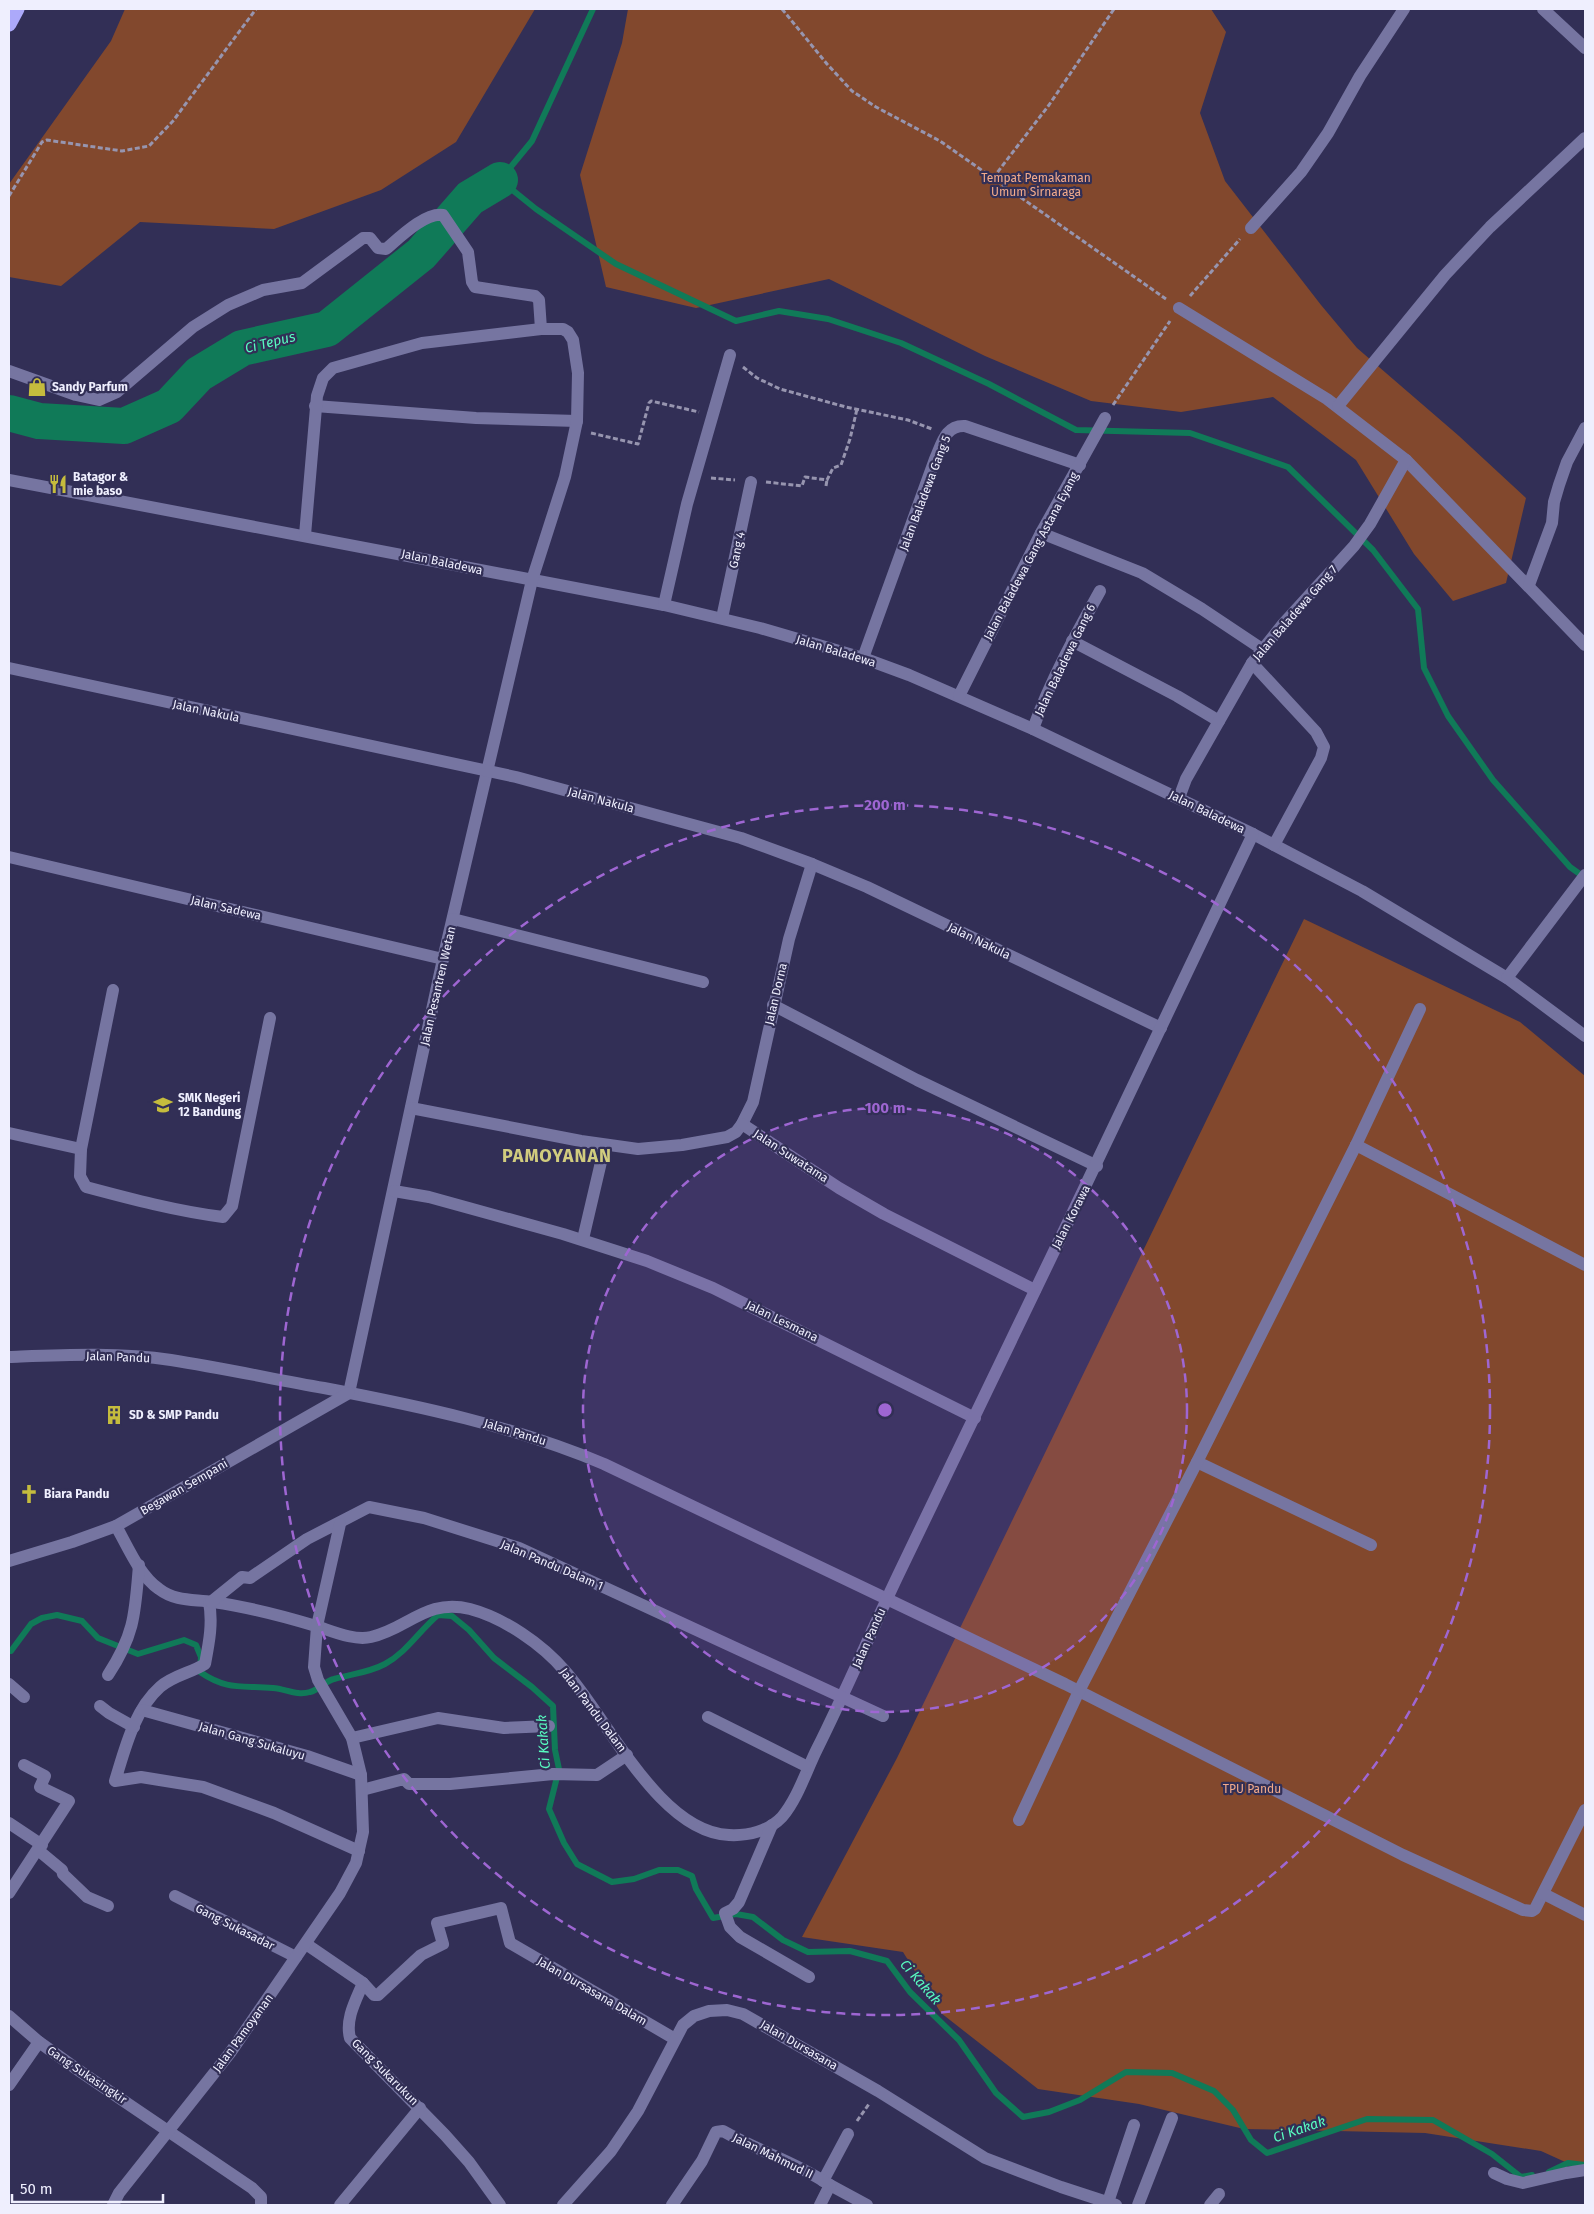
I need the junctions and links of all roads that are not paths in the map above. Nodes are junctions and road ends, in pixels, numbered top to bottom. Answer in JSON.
{"nodes":[{"id":1,"x":17,"y":9,"type":"edge"},
{"id":2,"x":1404,"y":9,"type":"edge"},
{"id":3,"x":1543,"y":9,"type":"edge"},
{"id":4,"x":9,"y":24,"type":"edge"},
{"id":5,"x":1585,"y":48,"type":"edge"},
{"id":6,"x":1585,"y":138,"type":"edge"},
{"id":7,"x":1251,"y":228,"type":"road end"},
{"id":8,"x":1179,"y":308,"type":"road end"},
{"id":9,"x":540,"y":329,"type":"junction"},
{"id":10,"x":729,"y":358,"type":"road end"},
{"id":11,"x":9,"y":371,"type":"edge"},
{"id":12,"x":316,"y":406,"type":"junction"},
{"id":13,"x":1338,"y":406,"type":"junction"},
{"id":14,"x":1105,"y":418,"type":"road end"},
{"id":15,"x":576,"y":425,"type":"junction"},
{"id":16,"x":1585,"y":428,"type":"edge"},
{"id":17,"x":1406,"y":460,"type":"junction"},
{"id":18,"x":1080,"y":465,"type":"junction"},
{"id":19,"x":9,"y":480,"type":"edge"},
{"id":20,"x":751,"y":482,"type":"road end"},
{"id":21,"x":1041,"y":533,"type":"junction"},
{"id":22,"x":304,"y":535,"type":"junction"},
{"id":23,"x":532,"y":580,"type":"junction"},
{"id":24,"x":1529,"y":585,"type":"junction"},
{"id":25,"x":1100,"y":591,"type":"dead end"},
{"id":26,"x":664,"y":605,"type":"junction"},
{"id":27,"x":722,"y":618,"type":"junction"},
{"id":28,"x":1072,"y":642,"type":"junction"},
{"id":29,"x":1585,"y":645,"type":"edge"},
{"id":30,"x":1262,"y":649,"type":"junction"},
{"id":31,"x":863,"y":658,"type":"junction"},
{"id":32,"x":1252,"y":663,"type":"junction"},
{"id":33,"x":9,"y":668,"type":"edge"},
{"id":34,"x":959,"y":696,"type":"junction"},
{"id":35,"x":1219,"y":721,"type":"junction"},
{"id":36,"x":1033,"y":729,"type":"junction"},
{"id":37,"x":489,"y":771,"type":"junction"},
{"id":38,"x":1179,"y":798,"type":"junction"},
{"id":39,"x":1252,"y":834,"type":"junction"},
{"id":40,"x":1274,"y":845,"type":"junction"},
{"id":41,"x":9,"y":857,"type":"edge"},
{"id":42,"x":812,"y":864,"type":"junction"},
{"id":43,"x":1581,"y":881,"type":"edge"},
{"id":44,"x":452,"y":920,"type":"junction"},
{"id":45,"x":443,"y":959,"type":"junction"},
{"id":46,"x":1507,"y":978,"type":"junction"},
{"id":47,"x":703,"y":982,"type":"dead end"},
{"id":48,"x":113,"y":990,"type":"dead end"},
{"id":49,"x":773,"y":1005,"type":"junction"},
{"id":50,"x":1420,"y":1009,"type":"dead end"},
{"id":51,"x":270,"y":1018,"type":"dead end"},
{"id":52,"x":1161,"y":1028,"type":"junction"},
{"id":53,"x":1585,"y":1036,"type":"edge"},
{"id":54,"x":411,"y":1108,"type":"junction"},
{"id":55,"x":742,"y":1124,"type":"junction"},
{"id":56,"x":9,"y":1133,"type":"edge"},
{"id":57,"x":1356,"y":1145,"type":"junction"},
{"id":58,"x":605,"y":1146,"type":"junction"},
{"id":59,"x":81,"y":1149,"type":"junction"},
{"id":60,"x":1097,"y":1166,"type":"junction"},
{"id":61,"x":394,"y":1191,"type":"junction"},
{"id":62,"x":583,"y":1239,"type":"junction"},
{"id":63,"x":1585,"y":1265,"type":"edge"},
{"id":64,"x":1035,"y":1290,"type":"junction"},
{"id":65,"x":9,"y":1357,"type":"edge"},
{"id":66,"x":349,"y":1393,"type":"junction"},
{"id":67,"x":975,"y":1418,"type":"junction"},
{"id":68,"x":1197,"y":1462,"type":"junction"},
{"id":69,"x":340,"y":1524,"type":"junction"},
{"id":70,"x":116,"y":1526,"type":"junction"},
{"id":71,"x":1371,"y":1545,"type":"dead end"},
{"id":72,"x":9,"y":1561,"type":"edge"},
{"id":73,"x":139,"y":1566,"type":"junction"},
{"id":74,"x":887,"y":1599,"type":"junction"},
{"id":75,"x":210,"y":1602,"type":"junction"},
{"id":76,"x":317,"y":1626,"type":"junction"},
{"id":77,"x":108,"y":1675,"type":"dead end"},
{"id":78,"x":9,"y":1684,"type":"edge"},
{"id":79,"x":1079,"y":1691,"type":"junction"},
{"id":80,"x":843,"y":1696,"type":"junction"},
{"id":81,"x":24,"y":1697,"type":"dead end"},
{"id":82,"x":100,"y":1706,"type":"dead end"},
{"id":83,"x":142,"y":1710,"type":"junction"},
{"id":84,"x":883,"y":1716,"type":"dead end"},
{"id":85,"x":708,"y":1717,"type":"dead end"},
{"id":86,"x":549,"y":1726,"type":"dead end"},
{"id":87,"x":134,"y":1727,"type":"junction"},
{"id":88,"x":352,"y":1738,"type":"junction"},
{"id":89,"x":627,"y":1755,"type":"junction"},
{"id":90,"x":24,"y":1765,"type":"dead end"},
{"id":91,"x":808,"y":1767,"type":"junction"},
{"id":92,"x":361,"y":1775,"type":"junction"},
{"id":93,"x":362,"y":1790,"type":"junction"},
{"id":94,"x":1585,"y":1810,"type":"edge"},
{"id":95,"x":1019,"y":1820,"type":"dead end"},
{"id":96,"x":9,"y":1823,"type":"edge"},
{"id":97,"x":772,"y":1826,"type":"junction"},
{"id":98,"x":40,"y":1847,"type":"junction"},
{"id":99,"x":359,"y":1851,"type":"junction"},
{"id":100,"x":9,"y":1893,"type":"edge"},
{"id":101,"x":1544,"y":1894,"type":"junction"},
{"id":102,"x":175,"y":1896,"type":"dead end"},
{"id":103,"x":108,"y":1906,"type":"dead end"},
{"id":104,"x":1585,"y":1914,"type":"edge"},
{"id":105,"x":306,"y":1944,"type":"junction"},
{"id":106,"x":296,"y":1958,"type":"junction"},
{"id":107,"x":809,"y":1977,"type":"dead end"},
{"id":108,"x":363,"y":1982,"type":"junction"},
{"id":109,"x":9,"y":2016,"type":"edge"},
{"id":110,"x":675,"y":2039,"type":"junction"},
{"id":111,"x":39,"y":2042,"type":"junction"},
{"id":112,"x":9,"y":2085,"type":"edge"},
{"id":113,"x":420,"y":2108,"type":"junction"},
{"id":114,"x":1172,"y":2118,"type":"dead end"},
{"id":115,"x":1134,"y":2125,"type":"dead end"},
{"id":116,"x":169,"y":2131,"type":"junction"},
{"id":117,"x":848,"y":2134,"type":"road end"},
{"id":118,"x":1585,"y":2170,"type":"edge"},
{"id":119,"x":1494,"y":2172,"type":"dead end"},
{"id":120,"x":827,"y":2183,"type":"junction"},
{"id":121,"x":1219,"y":2194,"type":"dead end"},
{"id":122,"x":1112,"y":2204,"type":"edge"},
{"id":123,"x":112,"y":2205,"type":"edge"},
{"id":124,"x":262,"y":2205,"type":"edge"},
{"id":125,"x":340,"y":2205,"type":"edge"},
{"id":126,"x":500,"y":2205,"type":"edge"},
{"id":127,"x":563,"y":2205,"type":"edge"},
{"id":128,"x":672,"y":2205,"type":"edge"},
{"id":129,"x":820,"y":2205,"type":"edge"},
{"id":130,"x":867,"y":2205,"type":"edge"},
{"id":131,"x":1138,"y":2205,"type":"edge"},
{"id":132,"x":1210,"y":2205,"type":"edge"}],
"edges":[{"from":1,"to":4,"type":"highway"},
{"from":2,"to":7,"type":"street"},
{"from":3,"to":5,"type":"street"},
{"from":6,"to":13,"type":"street"},
{"from":8,"to":13,"type":"street"},
{"from":9,"to":11,"type":"street"},
{"from":9,"to":12,"type":"street","name":"Jalan Pesantren Wetan"},
{"from":9,"to":15,"type":"street","name":"Jalan Pesantren Wetan"},
{"from":10,"to":26,"type":"street"},
{"from":12,"to":15,"type":"street"},
{"from":12,"to":22,"type":"street","name":"Jalan Pesantren Wetan"},
{"from":13,"to":17,"type":"street"},
{"from":14,"to":18,"type":"street","name":"Jalan Baladewa Gang Astana Eyang"},
{"from":15,"to":23,"type":"street","name":"Jalan Pesantren Wetan"},
{"from":16,"to":24,"type":"street"},
{"from":17,"to":24,"type":"street"},
{"from":17,"to":30,"type":"street","name":"Jalan Baladewa Gang 7"},
{"from":18,"to":21,"type":"street","name":"Jalan Baladewa Gang Astana Eyang"},
{"from":18,"to":31,"type":"street","name":"Jalan Baladewa Gang 5"},
{"from":19,"to":22,"type":"street","name":"Jalan Baladewa"},
{"from":20,"to":27,"type":"street","name":"Gang 4"},
{"from":21,"to":30,"type":"street"},
{"from":21,"to":34,"type":"street","name":"Jalan Baladewa Gang Astana Eyang"},
{"from":22,"to":23,"type":"street","name":"Jalan Baladewa"},
{"from":23,"to":26,"type":"street","name":"Jalan Baladewa"},
{"from":23,"to":37,"type":"street","name":"Jalan Pesantren Wetan"},
{"from":24,"to":29,"type":"street"},
{"from":25,"to":28,"type":"street","name":"Jalan Baladewa Gang 6"},
{"from":26,"to":27,"type":"street","name":"Jalan Baladewa"},
{"from":27,"to":31,"type":"street","name":"Jalan Baladewa"},
{"from":28,"to":35,"type":"street"},
{"from":28,"to":36,"type":"street","name":"Jalan Baladewa Gang 6"},
{"from":30,"to":32,"type":"street","name":"Jalan Baladewa Gang 7"},
{"from":31,"to":34,"type":"street","name":"Jalan Baladewa"},
{"from":32,"to":35,"type":"street","name":"Jalan Baladewa Gang 7"},
{"from":32,"to":40,"type":"street"},
{"from":33,"to":37,"type":"street","name":"Jalan Nakula"},
{"from":34,"to":36,"type":"street","name":"Jalan Baladewa"},
{"from":35,"to":38,"type":"street","name":"Jalan Baladewa Gang 7"},
{"from":36,"to":38,"type":"street","name":"Jalan Baladewa"},
{"from":37,"to":42,"type":"street","name":"Jalan Nakula"},
{"from":37,"to":44,"type":"street","name":"Jalan Pesantren Wetan"},
{"from":38,"to":39,"type":"street","name":"Jalan Baladewa"},
{"from":39,"to":40,"type":"street","name":"Jalan Baladewa"},
{"from":39,"to":52,"type":"street","name":"Jalan Korawa"},
{"from":40,"to":46,"type":"street","name":"Jalan Baladewa"},
{"from":41,"to":45,"type":"street","name":"Jalan Sadewa"},
{"from":42,"to":49,"type":"street","name":"Jalan Dorna"},
{"from":42,"to":52,"type":"street","name":"Jalan Nakula"},
{"from":43,"to":46,"type":"street"},
{"from":44,"to":45,"type":"street","name":"Jalan Pesantren Wetan"},
{"from":44,"to":47,"type":"street"},
{"from":45,"to":54,"type":"street","name":"Jalan Pesantren Wetan"},
{"from":46,"to":53,"type":"street","name":"Jalan Baladewa"},
{"from":48,"to":59,"type":"street"},
{"from":49,"to":55,"type":"street","name":"Jalan Dorna"},
{"from":49,"to":60,"type":"street"},
{"from":50,"to":57,"type":"street"},
{"from":51,"to":59,"type":"street"},
{"from":52,"to":60,"type":"street","name":"Jalan Korawa"},
{"from":54,"to":58,"type":"street","name":"Jalan Suwatama"},
{"from":54,"to":61,"type":"street","name":"Jalan Pesantren Wetan"},
{"from":55,"to":58,"type":"street","name":"Jalan Suwatama"},
{"from":55,"to":64,"type":"street","name":"Jalan Suwatama"},
{"from":56,"to":59,"type":"street"},
{"from":57,"to":63,"type":"street"},
{"from":57,"to":68,"type":"street"},
{"from":58,"to":62,"type":"street"},
{"from":60,"to":64,"type":"street","name":"Jalan Korawa"},
{"from":61,"to":62,"type":"street","name":"Jalan Lesmana"},
{"from":61,"to":66,"type":"street","name":"Jalan Pesantren Wetan"},
{"from":62,"to":67,"type":"street","name":"Jalan Lesmana"},
{"from":64,"to":67,"type":"street","name":"Jalan Korawa"},
{"from":65,"to":66,"type":"street","name":"Jalan Pandu"},
{"from":66,"to":70,"type":"street","name":"Begawan Sempani"},
{"from":66,"to":74,"type":"street","name":"Jalan Pandu"},
{"from":67,"to":74,"type":"street","name":"Jalan Korawa"},
{"from":68,"to":71,"type":"street"},
{"from":68,"to":79,"type":"street"},
{"from":69,"to":75,"type":"street","name":"Jalan Pandu Dalam 1"},
{"from":69,"to":76,"type":"street"},
{"from":69,"to":80,"type":"street","name":"Jalan Pandu Dalam 1"},
{"from":70,"to":72,"type":"street","name":"Begawan Sempani"},
{"from":70,"to":73,"type":"street","name":"Jalan Pandu Dalam"},
{"from":73,"to":75,"type":"street","name":"Jalan Pandu Dalam"},
{"from":73,"to":77,"type":"street"},
{"from":74,"to":79,"type":"street"},
{"from":74,"to":80,"type":"street","name":"Jalan Pandu"},
{"from":75,"to":76,"type":"street","name":"Jalan Pandu Dalam"},
{"from":75,"to":83,"type":"street"},
{"from":76,"to":88,"type":"street","name":"Jalan Pamoyanan"},
{"from":76,"to":89,"type":"street","name":"Jalan Pandu Dalam"},
{"from":78,"to":81,"type":"street"},
{"from":79,"to":95,"type":"street"},
{"from":79,"to":101,"type":"street"},
{"from":80,"to":84,"type":"street","name":"Jalan Pandu Dalam 1"},
{"from":80,"to":91,"type":"street"},
{"from":82,"to":87,"type":"street"},
{"from":83,"to":87,"type":"street"},
{"from":83,"to":92,"type":"street","name":"Jalan Gang Sukaluyu"},
{"from":85,"to":91,"type":"street"},
{"from":86,"to":88,"type":"street"},
{"from":87,"to":99,"type":"street"},
{"from":88,"to":92,"type":"street","name":"Jalan Pamoyanan"},
{"from":89,"to":93,"type":"street"},
{"from":89,"to":97,"type":"street","name":"Jalan Pandu Dalam"},
{"from":90,"to":98,"type":"street"},
{"from":91,"to":97,"type":"street"},
{"from":92,"to":93,"type":"street","name":"Jalan Pamoyanan"},
{"from":93,"to":99,"type":"street","name":"Jalan Pamoyanan"},
{"from":94,"to":101,"type":"street"},
{"from":96,"to":98,"type":"street"},
{"from":97,"to":107,"type":"street"},
{"from":98,"to":100,"type":"street"},
{"from":98,"to":103,"type":"street"},
{"from":99,"to":105,"type":"street","name":"Jalan Pamoyanan"},
{"from":101,"to":104,"type":"street"},
{"from":102,"to":106,"type":"street","name":"Gang Sukasadar"},
{"from":105,"to":106,"type":"street","name":"Jalan Pamoyanan"},
{"from":105,"to":108,"type":"street"},
{"from":106,"to":116,"type":"street","name":"Jalan Pamoyanan"},
{"from":108,"to":110,"type":"street","name":"Jalan Dursasana Dalam"},
{"from":108,"to":113,"type":"street","name":"Gang Sukarukun"},
{"from":109,"to":111,"type":"street","name":"Gang Sukasingkir"},
{"from":110,"to":122,"type":"street","name":"Jalan Dursasana"},
{"from":110,"to":127,"type":"street","name":"Jalan Dursasana"},
{"from":111,"to":112,"type":"street"},
{"from":111,"to":116,"type":"street","name":"Gang Sukasingkir"},
{"from":113,"to":125,"type":"street"},
{"from":113,"to":126,"type":"street","name":"Gang Sukarukun"},
{"from":114,"to":131,"type":"street"},
{"from":115,"to":122,"type":"street"},
{"from":116,"to":123,"type":"street","name":"Jalan Pamoyanan"},
{"from":116,"to":124,"type":"street","name":"Gang Sukasingkir"},
{"from":117,"to":120,"type":"street"},
{"from":118,"to":119,"type":"street"},
{"from":120,"to":128,"type":"street","name":"Jalan Mahmud II"},
{"from":120,"to":129,"type":"street"},
{"from":120,"to":130,"type":"street"},
{"from":121,"to":132,"type":"street"}]}
